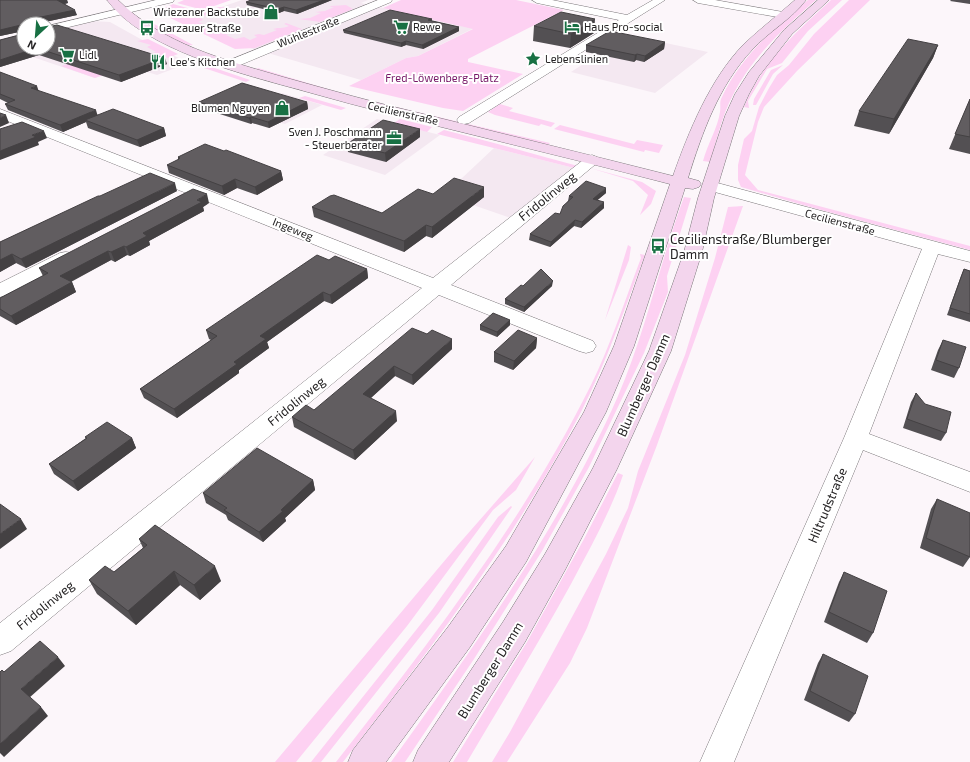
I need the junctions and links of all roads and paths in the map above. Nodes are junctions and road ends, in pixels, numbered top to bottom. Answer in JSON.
{"nodes":[{"id":1,"x":112,"y":0,"type":"edge"},
{"id":2,"x":155,"y":0,"type":"edge"},
{"id":3,"x":169,"y":0,"type":"edge"},
{"id":4,"x":387,"y":0,"type":"edge"},
{"id":5,"x":537,"y":0,"type":"edge"},
{"id":6,"x":660,"y":0,"type":"edge"},
{"id":7,"x":698,"y":0,"type":"edge"},
{"id":8,"x":801,"y":0,"type":"edge"},
{"id":9,"x":824,"y":0,"type":"edge"},
{"id":10,"x":128,"y":6,"type":"edge"},
{"id":11,"x":783,"y":15,"type":"junction"},
{"id":12,"x":629,"y":19,"type":"junction"},
{"id":13,"x":56,"y":27,"type":"edge"},
{"id":14,"x":235,"y":62,"type":"junction"},
{"id":15,"x":0,"y":113,"type":"edge"},
{"id":16,"x":464,"y":120,"type":"junction"},
{"id":17,"x":26,"y":123,"type":"junction"},
{"id":18,"x":6,"y":131,"type":"edge"},
{"id":19,"x":592,"y":160,"type":"junction"},
{"id":20,"x":680,"y":177,"type":"junction"},
{"id":21,"x":710,"y":186,"type":"junction"},
{"id":22,"x":195,"y":190,"type":"junction"},
{"id":23,"x":174,"y":201,"type":"edge"},
{"id":24,"x":932,"y":246,"type":"junction"},
{"id":25,"x":84,"y":248,"type":"edge"},
{"id":26,"x":970,"y":257,"type":"edge"},
{"id":27,"x":436,"y":286,"type":"junction"},
{"id":28,"x":0,"y":291,"type":"edge"},
{"id":29,"x":586,"y":346,"type":"dead end"},
{"id":30,"x":856,"y":438,"type":"junction"},
{"id":31,"x":970,"y":482,"type":"edge"},
{"id":32,"x":0,"y":641,"type":"edge"},
{"id":33,"x":365,"y":762,"type":"edge"},
{"id":34,"x":430,"y":762,"type":"edge"},
{"id":35,"x":717,"y":762,"type":"edge"}],
"edges":[{"from":1,"to":10,"type":"main road","name":"Cecilienstraße"},
{"from":2,"to":10,"type":"street"},
{"from":3,"to":10,"type":"street"},
{"from":4,"to":14,"type":"street","name":"Wuhlestraße"},
{"from":5,"to":12,"type":"street"},
{"from":6,"to":12,"type":"street"},
{"from":7,"to":11,"type":"street"},
{"from":8,"to":11,"type":"main road"},
{"from":9,"to":21,"type":"main road","name":"Blumberger Damm"},
{"from":10,"to":13,"type":"street"},
{"from":10,"to":14,"type":"main road","name":"Cecilienstraße"},
{"from":10,"to":14,"type":"main road","name":"Cecilienstraße"},
{"from":11,"to":20,"type":"main road"},
{"from":12,"to":16,"type":"street"},
{"from":14,"to":16,"type":"main road","name":"Cecilienstraße"},
{"from":14,"to":19,"type":"main road","name":"Cecilienstraße"},
{"from":15,"to":17,"type":"street","name":"Ingeweg"},
{"from":16,"to":20,"type":"main road","name":"Cecilienstraße"},
{"from":17,"to":18,"type":"street"},
{"from":17,"to":22,"type":"street","name":"Ingeweg"},
{"from":19,"to":20,"type":"main road","name":"Cecilienstraße"},
{"from":19,"to":27,"type":"street","name":"Fridolinweg"},
{"from":20,"to":21,"type":"main road","name":"Cecilienstraße"},
{"from":20,"to":33,"type":"main road"},
{"from":21,"to":24,"type":"street","name":"Cecilienstraße"},
{"from":21,"to":34,"type":"main road","name":"Blumberger Damm"},
{"from":22,"to":23,"type":"street"},
{"from":22,"to":27,"type":"street","name":"Ingeweg"},
{"from":24,"to":26,"type":"street","name":"Cecilienstraße"},
{"from":24,"to":30,"type":"street","name":"Hiltrudstraße"},
{"from":25,"to":28,"type":"street"},
{"from":27,"to":29,"type":"street","name":"Ingeweg"},
{"from":27,"to":32,"type":"street","name":"Fridolinweg"},
{"from":30,"to":31,"type":"street"},
{"from":30,"to":35,"type":"street","name":"Hiltrudstraße"}]}
